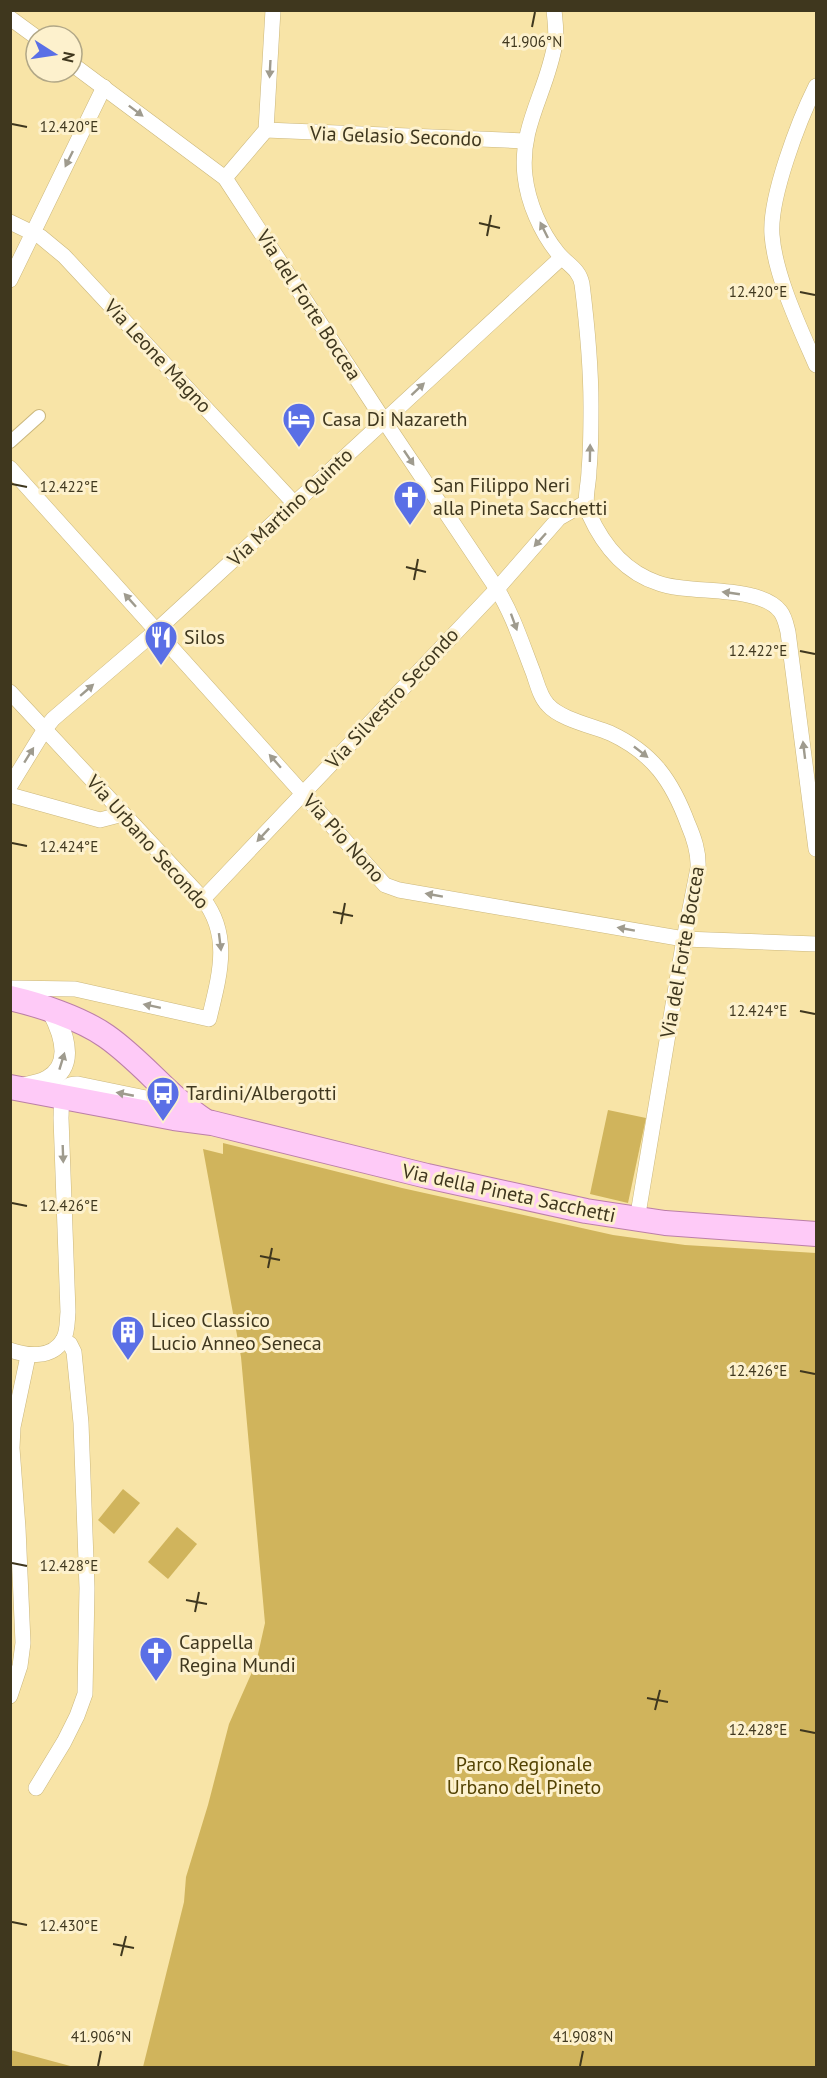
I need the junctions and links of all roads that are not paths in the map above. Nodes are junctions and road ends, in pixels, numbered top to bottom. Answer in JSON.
{"nodes":[{"id":1,"x":273,"y":10,"type":"edge"},
{"id":2,"x":554,"y":10,"type":"edge"},
{"id":3,"x":10,"y":18,"type":"edge"},
{"id":4,"x":24,"y":28,"type":"edge"},
{"id":5,"x":84,"y":73,"type":"edge"},
{"id":6,"x":816,"y":86,"type":"edge"},
{"id":7,"x":104,"y":87,"type":"junction"},
{"id":8,"x":266,"y":130,"type":"junction"},
{"id":9,"x":525,"y":141,"type":"junction"},
{"id":10,"x":225,"y":178,"type":"junction"},
{"id":11,"x":10,"y":222,"type":"edge"},
{"id":12,"x":33,"y":232,"type":"junction"},
{"id":13,"x":561,"y":258,"type":"junction"},
{"id":14,"x":10,"y":280,"type":"edge"},
{"id":15,"x":816,"y":365,"type":"edge"},
{"id":16,"x":39,"y":416,"type":"dead end"},
{"id":17,"x":384,"y":421,"type":"junction"},
{"id":18,"x":10,"y":442,"type":"edge"},
{"id":19,"x":10,"y":468,"type":"edge"},
{"id":20,"x":294,"y":503,"type":"junction"},
{"id":21,"x":585,"y":503,"type":"junction"},
{"id":22,"x":497,"y":589,"type":"junction"},
{"id":23,"x":157,"y":630,"type":"junction"},
{"id":24,"x":10,"y":692,"type":"edge"},
{"id":25,"x":45,"y":729,"type":"junction"},
{"id":26,"x":10,"y":786,"type":"edge"},
{"id":27,"x":303,"y":793,"type":"junction"},
{"id":28,"x":10,"y":795,"type":"edge"},
{"id":29,"x":123,"y":814,"type":"junction"},
{"id":30,"x":816,"y":849,"type":"edge"},
{"id":31,"x":203,"y":899,"type":"junction"},
{"id":32,"x":684,"y":939,"type":"junction"},
{"id":33,"x":816,"y":944,"type":"edge"},
{"id":34,"x":10,"y":988,"type":"edge"},
{"id":35,"x":10,"y":998,"type":"edge"},
{"id":36,"x":51,"y":1011,"type":"junction"},
{"id":37,"x":15,"y":1087,"type":"edge"},
{"id":38,"x":62,"y":1096,"type":"junction"},
{"id":39,"x":182,"y":1105,"type":"junction"},
{"id":40,"x":207,"y":1122,"type":"junction"},
{"id":41,"x":637,"y":1220,"type":"junction"},
{"id":42,"x":816,"y":1234,"type":"edge"},
{"id":43,"x":63,"y":1340,"type":"junction"},
{"id":44,"x":10,"y":1350,"type":"edge"},
{"id":45,"x":28,"y":1356,"type":"junction"},
{"id":46,"x":14,"y":1528,"type":"edge"},
{"id":47,"x":10,"y":1696,"type":"edge"},
{"id":48,"x":36,"y":1788,"type":"dead end"}],
"edges":[{"from":1,"to":8,"type":"street","one_way":true},
{"from":2,"to":9,"type":"street"},
{"from":3,"to":4,"type":"street"},
{"from":5,"to":7,"type":"street","name":"Via del Forte Boccea"},
{"from":6,"to":15,"type":"street"},
{"from":7,"to":10,"type":"street","name":"Via del Forte Boccea","one_way":true},
{"from":7,"to":12,"type":"street","one_way":true},
{"from":8,"to":9,"type":"street","name":"Via Gelasio Secondo"},
{"from":8,"to":10,"type":"street"},
{"from":13,"to":9,"type":"street","one_way":true},
{"from":10,"to":17,"type":"street","name":"Via del Forte Boccea"},
{"from":11,"to":12,"type":"street","name":"Via Leone Magno"},
{"from":12,"to":14,"type":"street"},
{"from":12,"to":20,"type":"street","name":"Via Leone Magno"},
{"from":17,"to":13,"type":"street","name":"Via Martino Quinto","one_way":true},
{"from":21,"to":13,"type":"street","one_way":true},
{"from":16,"to":18,"type":"street"},
{"from":17,"to":20,"type":"street","name":"Via Martino Quinto"},
{"from":17,"to":22,"type":"street","name":"Via del Forte Boccea","one_way":true},
{"from":23,"to":19,"type":"street","name":"Via Pio Nono","one_way":true},
{"from":20,"to":23,"type":"street","name":"Via Martino Quinto"},
{"from":21,"to":22,"type":"street","name":"Via Silvestro Secondo","one_way":true},
{"from":30,"to":21,"type":"street","one_way":true},
{"from":22,"to":27,"type":"street","name":"Via Silvestro Secondo"},
{"from":22,"to":32,"type":"street","name":"Via del Forte Boccea","one_way":true},
{"from":25,"to":23,"type":"street","name":"Via Martino Quinto","one_way":true},
{"from":27,"to":23,"type":"street","name":"Via Pio Nono","one_way":true},
{"from":24,"to":25,"type":"street","name":"Via Urbano Secondo"},
{"from":26,"to":25,"type":"street","name":"Via Martino Quinto","one_way":true},
{"from":25,"to":29,"type":"street","name":"Via Urbano Secondo"},
{"from":27,"to":31,"type":"street","name":"Via Silvestro Secondo","one_way":true},
{"from":32,"to":27,"type":"street","name":"Via Pio Nono","one_way":true},
{"from":28,"to":29,"type":"street"},
{"from":29,"to":31,"type":"street","name":"Via Urbano Secondo"},
{"from":31,"to":34,"type":"street","name":"Via Urbano Secondo","one_way":true},
{"from":32,"to":33,"type":"street","name":"Via Pio Nono"},
{"from":32,"to":41,"type":"street","name":"Via del Forte Boccea"},
{"from":35,"to":36,"type":"main road"},
{"from":37,"to":36,"type":"street","one_way":true},
{"from":36,"to":39,"type":"main road"},
{"from":37,"to":38,"type":"main road"},
{"from":39,"to":38,"type":"street","one_way":true},
{"from":38,"to":40,"type":"main road"},
{"from":38,"to":43,"type":"street","one_way":true},
{"from":39,"to":40,"type":"main road"},
{"from":40,"to":41,"type":"main road","name":"Via della Pineta Sacchetti"},
{"from":41,"to":42,"type":"main road","name":"Via della Pineta Sacchetti"},
{"from":43,"to":45,"type":"street"},
{"from":43,"to":48,"type":"street"},
{"from":44,"to":45,"type":"street"},
{"from":45,"to":46,"type":"street"},
{"from":46,"to":47,"type":"street"}]}
